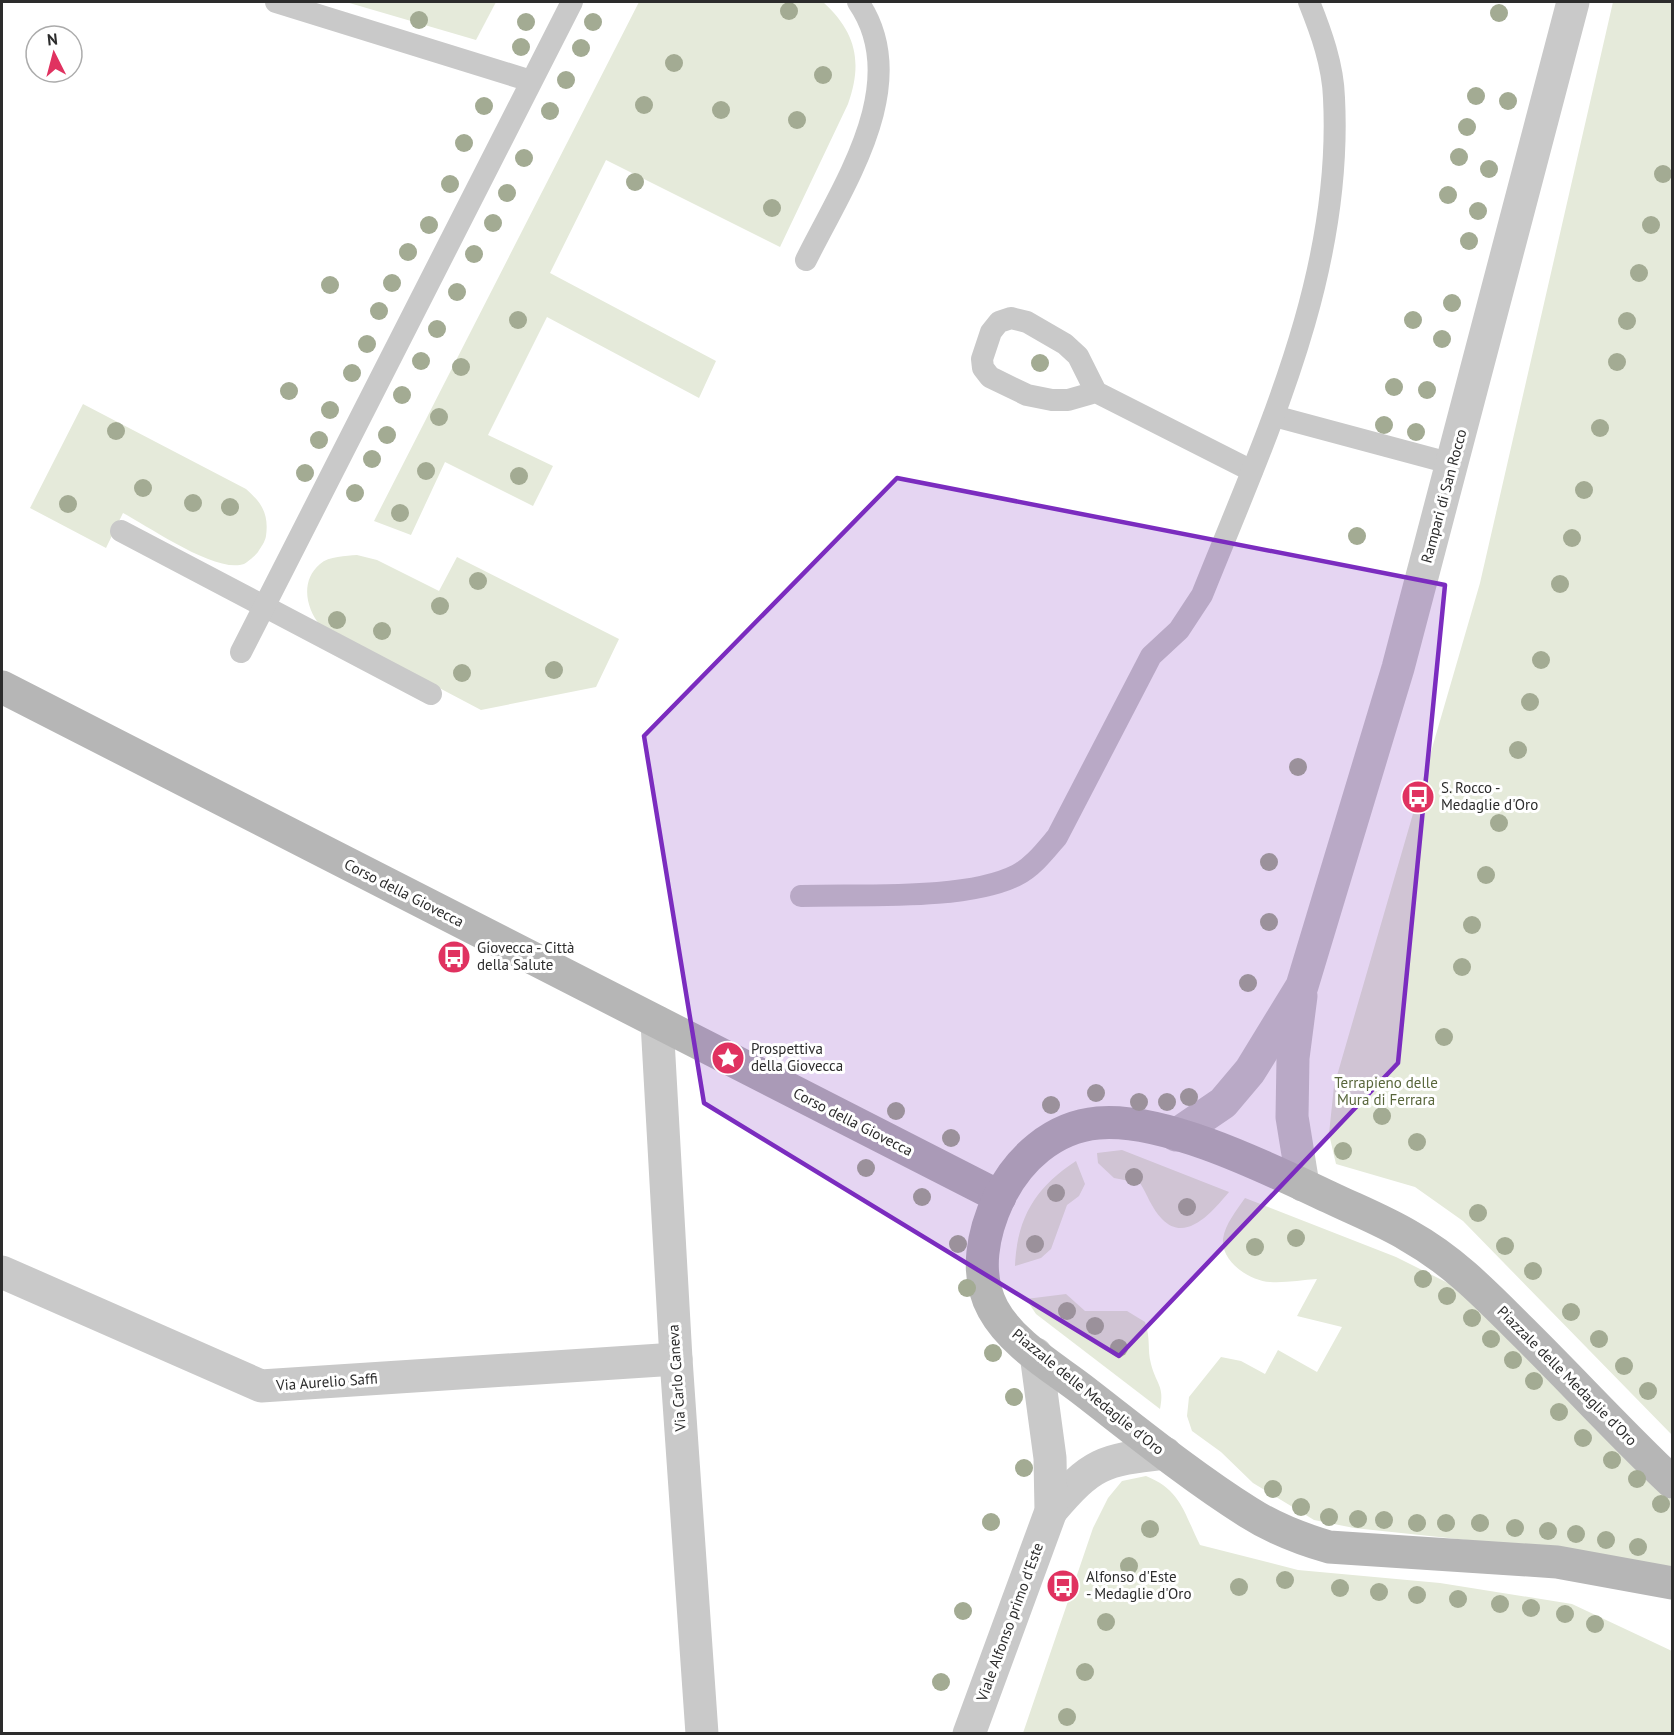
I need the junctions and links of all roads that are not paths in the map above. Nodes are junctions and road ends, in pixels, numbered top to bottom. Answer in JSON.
{"nodes":[{"id":1,"x":276,"y":2,"type":"edge"},
{"id":2,"x":572,"y":2,"type":"edge"},
{"id":3,"x":858,"y":2,"type":"edge"},
{"id":4,"x":1573,"y":2,"type":"edge"},
{"id":5,"x":1316,"y":6,"type":"edge"},
{"id":6,"x":531,"y":81,"type":"junction"},
{"id":7,"x":806,"y":260,"type":"dead end"},
{"id":8,"x":1096,"y":392,"type":"junction"},
{"id":9,"x":1274,"y":416,"type":"junction"},
{"id":10,"x":1453,"y":464,"type":"junction"},
{"id":11,"x":1252,"y":471,"type":"junction"},
{"id":12,"x":121,"y":531,"type":"dead end"},
{"id":13,"x":264,"y":606,"type":"junction"},
{"id":14,"x":241,"y":652,"type":"dead end"},
{"id":15,"x":2,"y":687,"type":"edge"},
{"id":16,"x":431,"y":694,"type":"dead end"},
{"id":17,"x":801,"y":896,"type":"dead end"},
{"id":18,"x":1302,"y":986,"type":"junction"},
{"id":19,"x":657,"y":1022,"type":"junction"},
{"id":20,"x":1176,"y":1135,"type":"junction"},
{"id":21,"x":1303,"y":1185,"type":"junction"},
{"id":22,"x":1000,"y":1197,"type":"junction"},
{"id":23,"x":2,"y":1272,"type":"edge"},
{"id":24,"x":1036,"y":1354,"type":"junction"},
{"id":25,"x":676,"y":1359,"type":"junction"},
{"id":26,"x":1165,"y":1453,"type":"junction"},
{"id":27,"x":1672,"y":1482,"type":"edge"},
{"id":28,"x":1051,"y":1511,"type":"junction"},
{"id":29,"x":1672,"y":1583,"type":"edge"},
{"id":30,"x":702,"y":1734,"type":"edge"},
{"id":31,"x":969,"y":1734,"type":"edge"}],
"edges":[{"from":1,"to":6,"type":"lane"},
{"from":2,"to":6,"type":"lane"},
{"from":3,"to":7,"type":"lane"},
{"from":4,"to":10,"type":"street","name":"Rampari di San Rocco"},
{"from":5,"to":9,"type":"lane"},
{"from":6,"to":13,"type":"lane"},
{"from":8,"to":8,"type":"lane"},
{"from":8,"to":11,"type":"lane"},
{"from":9,"to":10,"type":"lane"},
{"from":9,"to":11,"type":"lane"},
{"from":10,"to":18,"type":"street","name":"Rampari di San Rocco"},
{"from":11,"to":17,"type":"lane"},
{"from":12,"to":13,"type":"lane"},
{"from":13,"to":14,"type":"lane"},
{"from":13,"to":16,"type":"lane"},
{"from":15,"to":19,"type":"street","name":"Corso della Giovecca"},
{"from":18,"to":20,"type":"street","name":"Rampari di San Rocco"},
{"from":18,"to":21,"type":"street","name":"Rampari di San Rocco"},
{"from":19,"to":22,"type":"street","name":"Corso della Giovecca"},
{"from":19,"to":25,"type":"street","name":"Via Carlo Caneva"},
{"from":20,"to":21,"type":"street","name":"Piazzale delle Medaglie d'Oro"},
{"from":20,"to":22,"type":"street","name":"Piazzale delle Medaglie d'Oro"},
{"from":21,"to":27,"type":"street","name":"Piazzale delle Medaglie d'Oro"},
{"from":22,"to":24,"type":"street","name":"Piazzale delle Medaglie d'Oro"},
{"from":23,"to":25,"type":"street","name":"Via Aurelio Saffi"},
{"from":24,"to":26,"type":"street","name":"Piazzale delle Medaglie d'Oro"},
{"from":24,"to":28,"type":"street"},
{"from":25,"to":30,"type":"street","name":"Via Carlo Caneva"},
{"from":26,"to":28,"type":"street"},
{"from":26,"to":29,"type":"street","name":"Piazzale delle Medaglie d'Oro"},
{"from":28,"to":31,"type":"street","name":"Viale Alfonso primo d'Este"}]}
